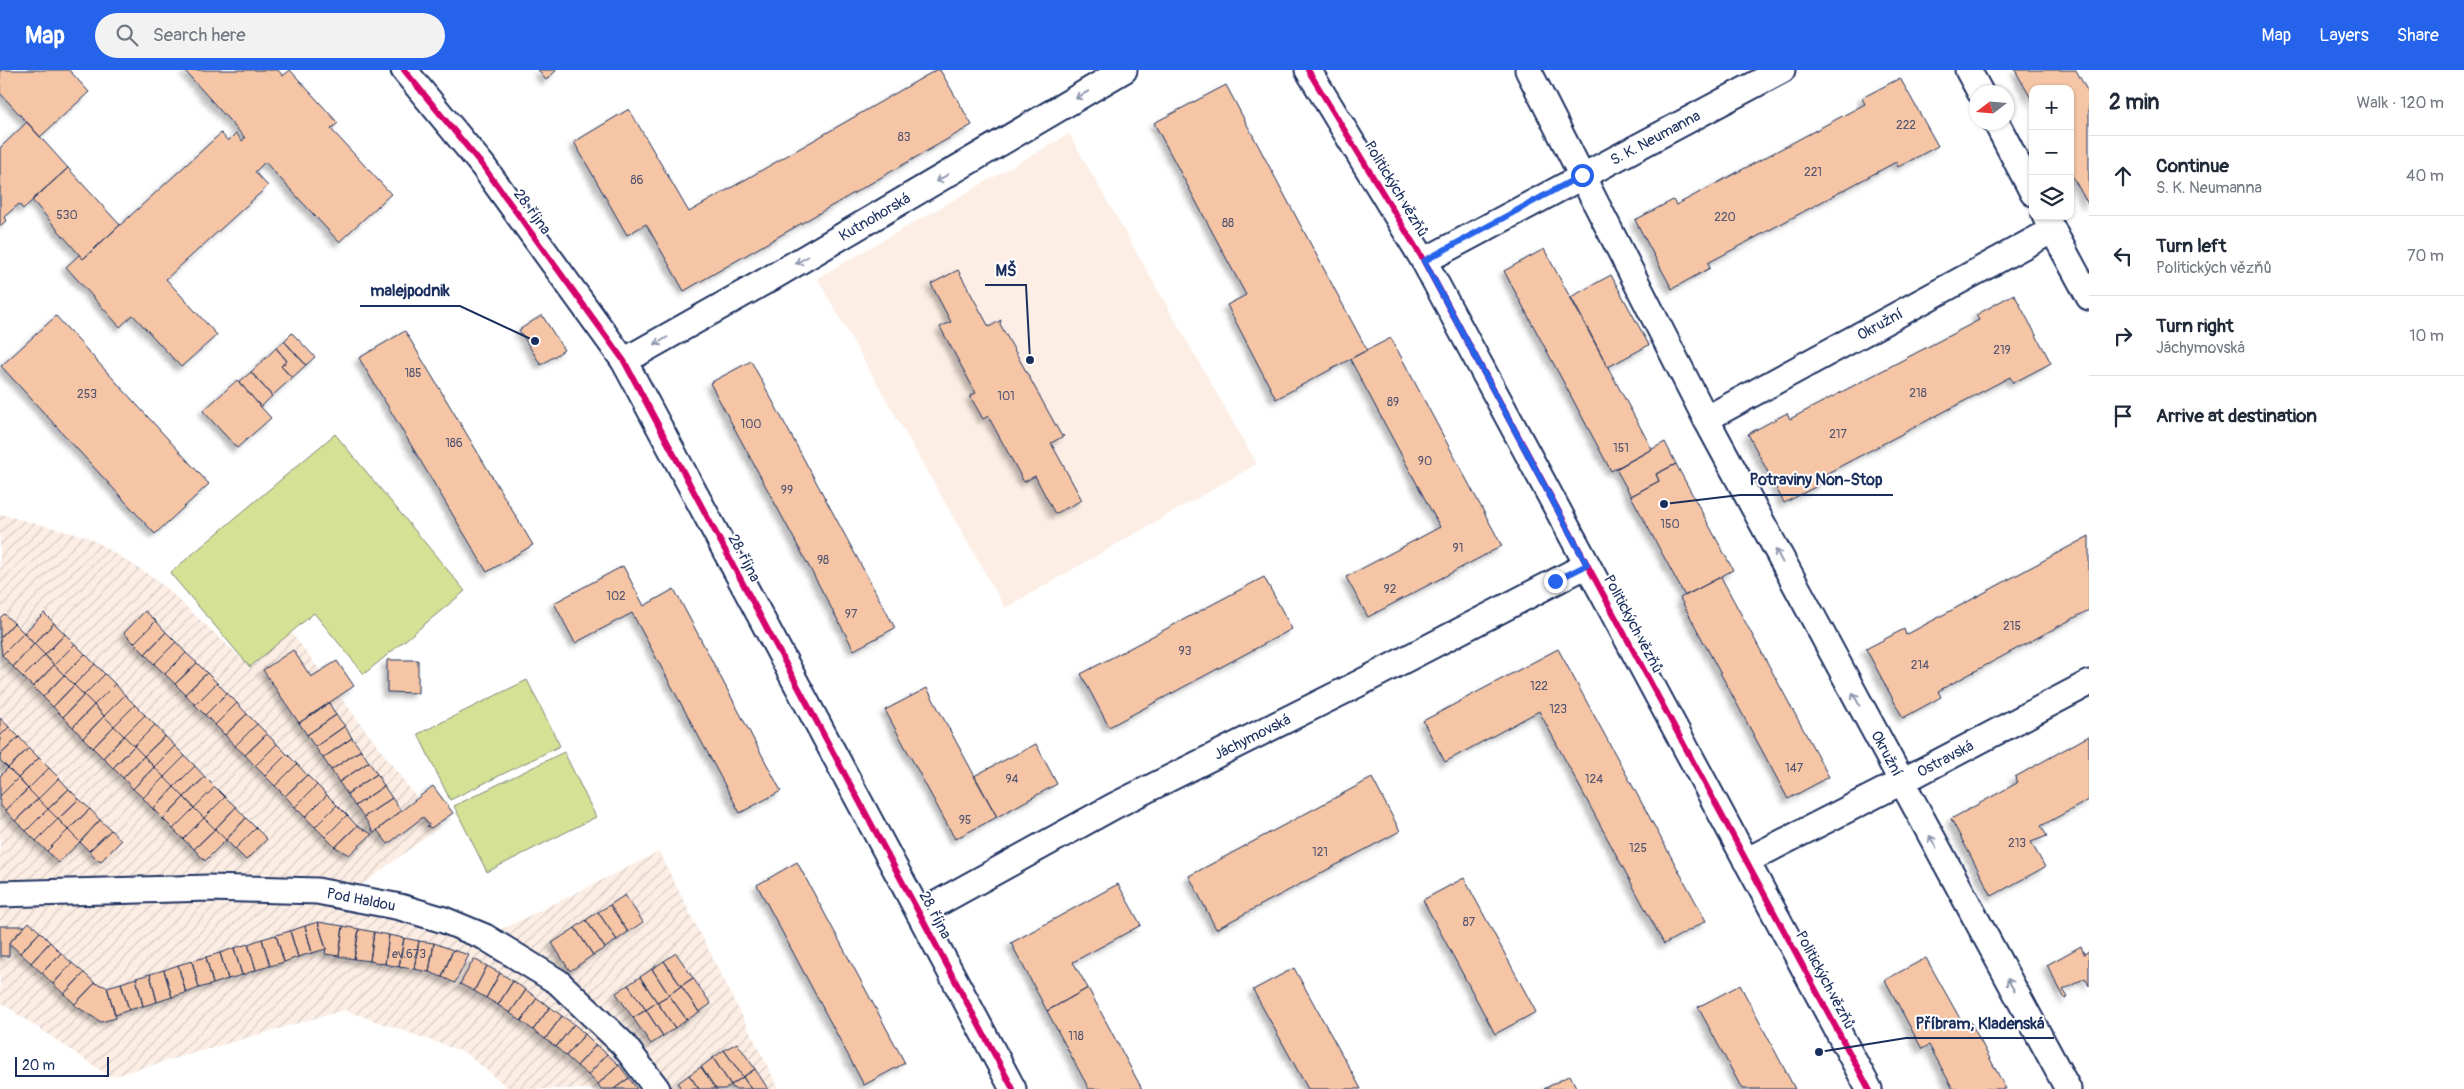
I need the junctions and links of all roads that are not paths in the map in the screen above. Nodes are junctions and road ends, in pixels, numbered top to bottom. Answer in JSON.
{"nodes":[{"id":1,"x":404,"y":70,"type":"edge"},
{"id":2,"x":1124,"y":70,"type":"edge"},
{"id":3,"x":1308,"y":70,"type":"edge"},
{"id":4,"x":1528,"y":70,"type":"edge"},
{"id":5,"x":1782,"y":70,"type":"edge"},
{"id":6,"x":1968,"y":70,"type":"edge"},
{"id":7,"x":1976,"y":85,"type":"edge"},
{"id":8,"x":2000,"y":130,"type":"edge"},
{"id":9,"x":1582,"y":175,"type":"junction"},
{"id":10,"x":2029,"y":185,"type":"edge"},
{"id":11,"x":2049,"y":223,"type":"edge"},
{"id":12,"x":1424,"y":261,"type":"junction"},
{"id":13,"x":2089,"y":297,"type":"edge"},
{"id":14,"x":624,"y":362,"type":"junction"},
{"id":15,"x":1706,"y":419,"type":"junction"},
{"id":16,"x":1587,"y":565,"type":"junction"},
{"id":17,"x":2089,"y":683,"type":"edge"},
{"id":18,"x":1901,"y":782,"type":"junction"},
{"id":19,"x":1746,"y":861,"type":"junction"},
{"id":20,"x":0,"y":894,"type":"edge"},
{"id":21,"x":920,"y":913,"type":"junction"},
{"id":22,"x":657,"y":1089,"type":"edge"},
{"id":23,"x":1013,"y":1089,"type":"edge"},
{"id":24,"x":1869,"y":1089,"type":"edge"},
{"id":25,"x":2068,"y":1089,"type":"edge"}],
"edges":[{"from":1,"to":14,"type":"street","name":"28. října"},
{"from":2,"to":14,"type":"street","name":"Kutnohorská","one_way":true},
{"from":3,"to":12,"type":"street","name":"Politických vězňů"},
{"from":4,"to":9,"type":"street","name":"Okružní"},
{"from":5,"to":9,"type":"street","name":"S. K. Neumanna"},
{"from":6,"to":7,"type":"street"},
{"from":8,"to":10,"type":"street"},
{"from":9,"to":12,"type":"street","name":"S. K. Neumanna"},
{"from":9,"to":15,"type":"street","name":"Okružní"},
{"from":11,"to":13,"type":"street","name":"Okružní"},
{"from":11,"to":15,"type":"street","name":"Okružní"},
{"from":12,"to":16,"type":"street","name":"Politických vězňů"},
{"from":14,"to":21,"type":"street","name":"28. října"},
{"from":18,"to":15,"type":"street","name":"Okružní","one_way":true},
{"from":16,"to":19,"type":"street","name":"Politických vězňů"},
{"from":16,"to":21,"type":"street","name":"Jáchymovská"},
{"from":17,"to":18,"type":"street","name":"Ostravská"},
{"from":18,"to":19,"type":"street","name":"Ostravská"},
{"from":25,"to":18,"type":"street","name":"Okružní","one_way":true},
{"from":19,"to":24,"type":"street","name":"Politických vězňů"},
{"from":20,"to":22,"type":"street","name":"Pod Haldou"},
{"from":21,"to":23,"type":"street","name":"28. října"}]}
